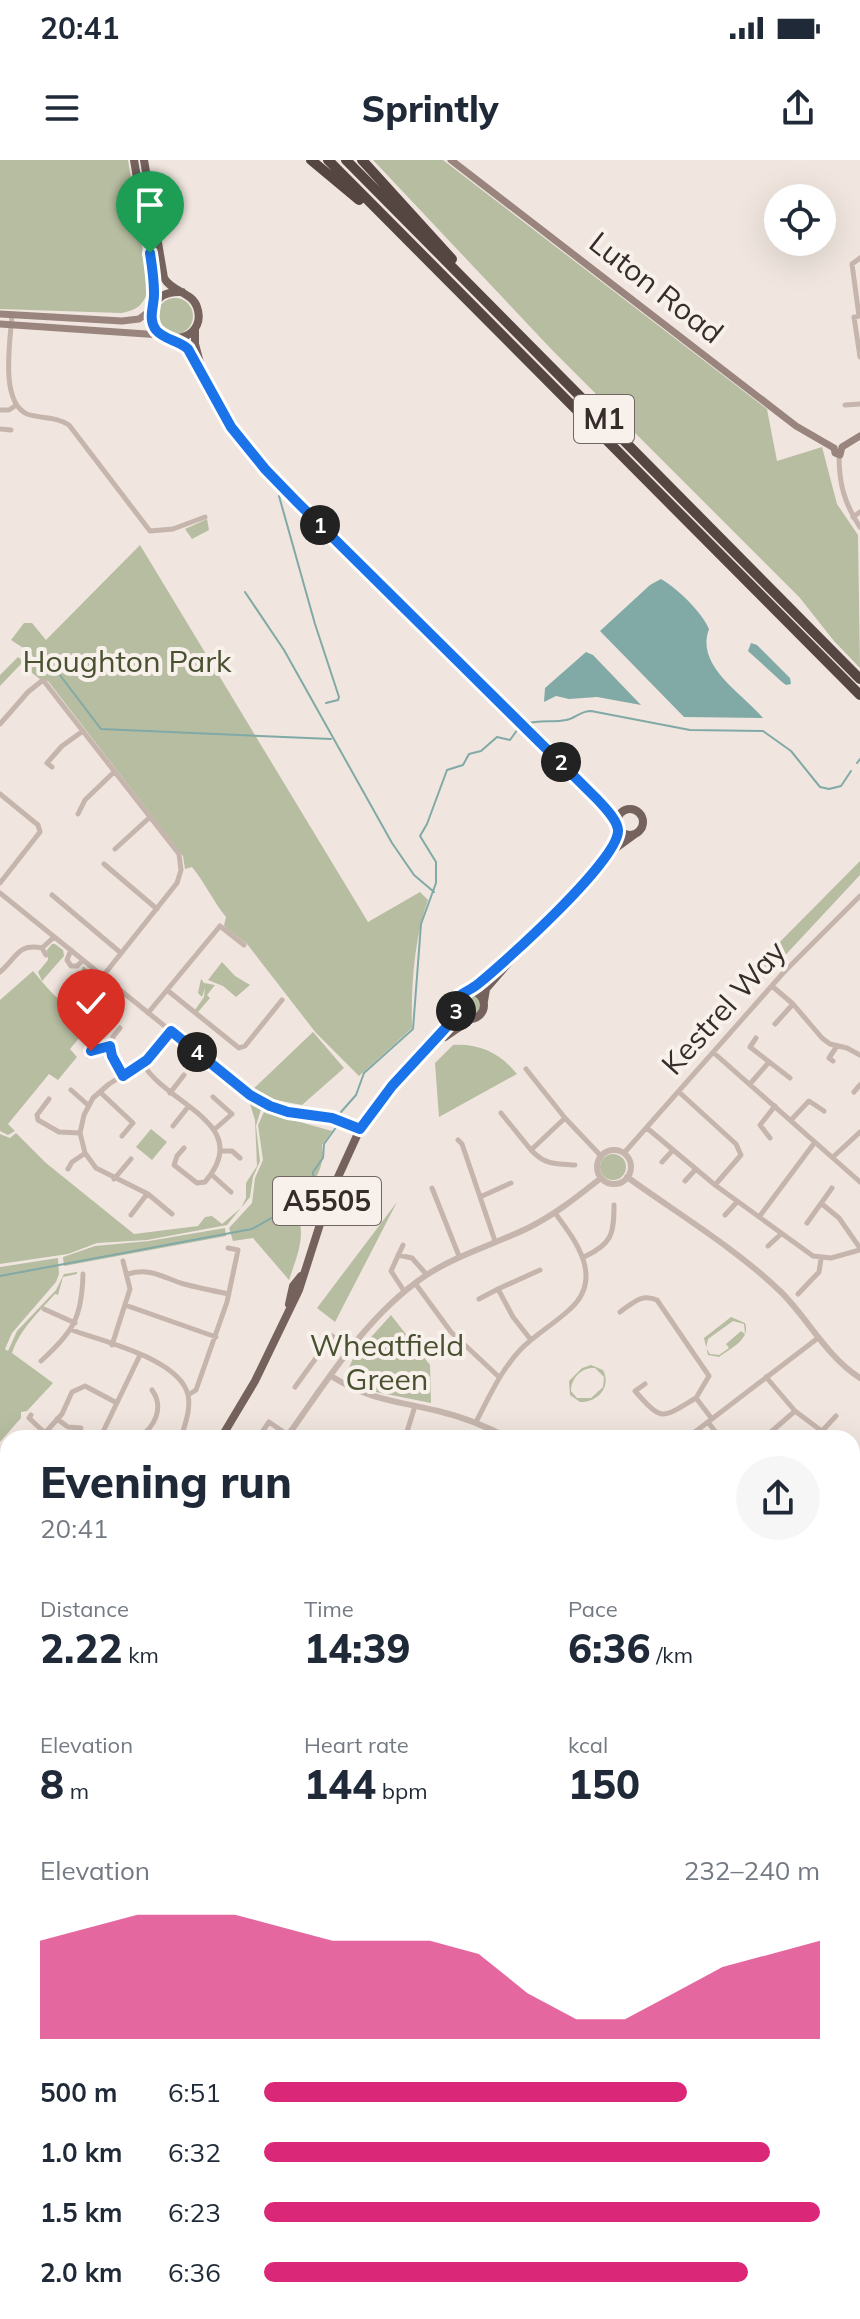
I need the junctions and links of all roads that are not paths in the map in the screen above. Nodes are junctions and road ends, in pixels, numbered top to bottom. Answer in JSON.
{"nodes":[{"id":1,"x":134,"y":160,"type":"edge"},
{"id":2,"x":144,"y":160,"type":"edge"},
{"id":3,"x":311,"y":160,"type":"edge"},
{"id":4,"x":328,"y":160,"type":"edge"},
{"id":5,"x":346,"y":160,"type":"edge"},
{"id":6,"x":362,"y":160,"type":"edge"},
{"id":7,"x":451,"y":160,"type":"edge"},
{"id":8,"x":860,"y":258,"type":"edge"},
{"id":9,"x":182,"y":292,"type":"junction"},
{"id":10,"x":153,"y":307,"type":"junction"},
{"id":11,"x":0,"y":314,"type":"edge"},
{"id":12,"x":12,"y":315,"type":"junction"},
{"id":13,"x":860,"y":316,"type":"edge"},
{"id":14,"x":0,"y":324,"type":"edge"},
{"id":15,"x":11,"y":324,"type":"junction"},
{"id":16,"x":195,"y":329,"type":"junction"},
{"id":17,"x":161,"y":335,"type":"junction"},
{"id":18,"x":175,"y":339,"type":"junction"},
{"id":19,"x":860,"y":357,"type":"edge"},
{"id":20,"x":531,"y":365,"type":"junction"},
{"id":21,"x":203,"y":373,"type":"junction"},
{"id":22,"x":860,"y":404,"type":"edge"},
{"id":23,"x":845,"y":405,"type":"dead end"},
{"id":24,"x":15,"y":406,"type":"junction"},
{"id":25,"x":0,"y":410,"type":"edge"},
{"id":26,"x":0,"y":429,"type":"edge"},
{"id":27,"x":11,"y":430,"type":"dead end"},
{"id":28,"x":860,"y":436,"type":"edge"},
{"id":29,"x":838,"y":450,"type":"junction"},
{"id":30,"x":673,"y":489,"type":"junction"},
{"id":31,"x":860,"y":512,"type":"edge"},
{"id":32,"x":205,"y":517,"type":"dead end"},
{"id":33,"x":853,"y":517,"type":"junction"},
{"id":34,"x":860,"y":527,"type":"edge"},
{"id":35,"x":860,"y":679,"type":"edge"},
{"id":36,"x":860,"y":695,"type":"edge"},
{"id":37,"x":0,"y":724,"type":"edge"},
{"id":38,"x":83,"y":731,"type":"junction"},
{"id":39,"x":52,"y":767,"type":"dead end"},
{"id":40,"x":114,"y":772,"type":"junction"},
{"id":41,"x":0,"y":794,"type":"edge"},
{"id":42,"x":597,"y":799,"type":"junction"},
{"id":43,"x":624,"y":810,"type":"junction"},
{"id":44,"x":78,"y":814,"type":"dead end"},
{"id":45,"x":149,"y":818,"type":"junction"},
{"id":46,"x":617,"y":826,"type":"junction"},
{"id":47,"x":40,"y":828,"type":"junction"},
{"id":48,"x":50,"y":834,"type":"dead end"},
{"id":49,"x":635,"y":834,"type":"junction"},
{"id":50,"x":115,"y":849,"type":"dead end"},
{"id":51,"x":609,"y":853,"type":"junction"},
{"id":52,"x":104,"y":864,"type":"dead end"},
{"id":53,"x":0,"y":883,"type":"edge"},
{"id":54,"x":0,"y":893,"type":"edge"},
{"id":55,"x":52,"y":895,"type":"dead end"},
{"id":56,"x":860,"y":896,"type":"edge"},
{"id":57,"x":157,"y":909,"type":"junction"},
{"id":58,"x":224,"y":920,"type":"dead end"},
{"id":59,"x":220,"y":926,"type":"junction"},
{"id":60,"x":54,"y":937,"type":"junction"},
{"id":61,"x":244,"y":945,"type":"dead end"},
{"id":62,"x":42,"y":948,"type":"junction"},
{"id":63,"x":71,"y":950,"type":"junction"},
{"id":64,"x":518,"y":950,"type":"junction"},
{"id":65,"x":121,"y":953,"type":"junction"},
{"id":66,"x":46,"y":955,"type":"dead end"},
{"id":67,"x":83,"y":960,"type":"junction"},
{"id":68,"x":0,"y":972,"type":"edge"},
{"id":69,"x":103,"y":976,"type":"junction"},
{"id":70,"x":772,"y":986,"type":"junction"},
{"id":71,"x":167,"y":990,"type":"junction"},
{"id":72,"x":467,"y":991,"type":"junction"},
{"id":73,"x":282,"y":1000,"type":"dead end"},
{"id":74,"x":484,"y":1003,"type":"junction"},
{"id":75,"x":793,"y":1004,"type":"junction"},
{"id":76,"x":456,"y":1009,"type":"junction"},
{"id":77,"x":148,"y":1013,"type":"junction"},
{"id":78,"x":474,"y":1018,"type":"junction"},
{"id":79,"x":775,"y":1024,"type":"dead end"},
{"id":80,"x":120,"y":1028,"type":"dead end"},
{"id":81,"x":171,"y":1031,"type":"junction"},
{"id":82,"x":756,"y":1038,"type":"dead end"},
{"id":83,"x":110,"y":1046,"type":"junction"},
{"id":84,"x":837,"y":1046,"type":"junction"},
{"id":85,"x":426,"y":1050,"type":"junction"},
{"id":86,"x":714,"y":1053,"type":"junction"},
{"id":87,"x":859,"y":1053,"type":"edge"},
{"id":88,"x":88,"y":1056,"type":"dead end"},
{"id":89,"x":833,"y":1061,"type":"dead end"},
{"id":90,"x":769,"y":1062,"type":"junction"},
{"id":91,"x":143,"y":1064,"type":"junction"},
{"id":92,"x":526,"y":1069,"type":"dead end"},
{"id":93,"x":184,"y":1075,"type":"dead end"},
{"id":94,"x":123,"y":1076,"type":"junction"},
{"id":95,"x":790,"y":1078,"type":"dead end"},
{"id":96,"x":750,"y":1084,"type":"junction"},
{"id":97,"x":860,"y":1085,"type":"edge"},
{"id":98,"x":71,"y":1090,"type":"dead end"},
{"id":99,"x":100,"y":1092,"type":"junction"},
{"id":100,"x":679,"y":1092,"type":"junction"},
{"id":101,"x":854,"y":1092,"type":"dead end"},
{"id":102,"x":170,"y":1093,"type":"junction"},
{"id":103,"x":213,"y":1097,"type":"dead end"},
{"id":104,"x":49,"y":1099,"type":"dead end"},
{"id":105,"x":88,"y":1105,"type":"junction"},
{"id":106,"x":775,"y":1106,"type":"junction"},
{"id":107,"x":188,"y":1107,"type":"junction"},
{"id":108,"x":824,"y":1111,"type":"dead end"},
{"id":109,"x":501,"y":1113,"type":"dead end"},
{"id":110,"x":565,"y":1118,"type":"junction"},
{"id":111,"x":791,"y":1120,"type":"junction"},
{"id":112,"x":173,"y":1126,"type":"dead end"},
{"id":113,"x":647,"y":1128,"type":"junction"},
{"id":114,"x":215,"y":1129,"type":"junction"},
{"id":115,"x":360,"y":1129,"type":"junction"},
{"id":116,"x":860,"y":1132,"type":"edge"},
{"id":117,"x":80,"y":1133,"type":"junction"},
{"id":118,"x":122,"y":1136,"type":"dead end"},
{"id":119,"x":770,"y":1138,"type":"dead end"},
{"id":120,"x":458,"y":1140,"type":"dead end"},
{"id":121,"x":815,"y":1142,"type":"junction"},
{"id":122,"x":184,"y":1148,"type":"dead end"},
{"id":123,"x":531,"y":1150,"type":"junction"},
{"id":124,"x":673,"y":1150,"type":"junction"},
{"id":125,"x":222,"y":1151,"type":"junction"},
{"id":126,"x":85,"y":1153,"type":"junction"},
{"id":127,"x":624,"y":1153,"type":"junction"},
{"id":128,"x":601,"y":1156,"type":"junction"},
{"id":129,"x":833,"y":1157,"type":"junction"},
{"id":130,"x":240,"y":1158,"type":"dead end"},
{"id":131,"x":131,"y":1159,"type":"dead end"},
{"id":132,"x":662,"y":1162,"type":"dead end"},
{"id":133,"x":575,"y":1165,"type":"dead end"},
{"id":134,"x":68,"y":1169,"type":"dead end"},
{"id":135,"x":695,"y":1170,"type":"junction"},
{"id":136,"x":211,"y":1174,"type":"junction"},
{"id":137,"x":627,"y":1177,"type":"junction"},
{"id":138,"x":601,"y":1178,"type":"junction"},
{"id":139,"x":114,"y":1179,"type":"junction"},
{"id":140,"x":685,"y":1181,"type":"dead end"},
{"id":141,"x":860,"y":1182,"type":"edge"},
{"id":142,"x":511,"y":1183,"type":"dead end"},
{"id":143,"x":715,"y":1185,"type":"junction"},
{"id":144,"x":432,"y":1188,"type":"dead end"},
{"id":145,"x":832,"y":1188,"type":"dead end"},
{"id":146,"x":231,"y":1192,"type":"dead end"},
{"id":147,"x":148,"y":1194,"type":"junction"},
{"id":148,"x":480,"y":1197,"type":"junction"},
{"id":149,"x":737,"y":1202,"type":"junction"},
{"id":150,"x":822,"y":1204,"type":"junction"},
{"id":151,"x":614,"y":1205,"type":"dead end"},
{"id":152,"x":555,"y":1213,"type":"junction"},
{"id":153,"x":172,"y":1214,"type":"dead end"},
{"id":154,"x":131,"y":1215,"type":"dead end"},
{"id":155,"x":725,"y":1215,"type":"dead end"},
{"id":156,"x":759,"y":1217,"type":"junction"},
{"id":157,"x":807,"y":1223,"type":"dead end"},
{"id":158,"x":781,"y":1234,"type":"junction"},
{"id":159,"x":495,"y":1241,"type":"junction"},
{"id":160,"x":403,"y":1245,"type":"dead end"},
{"id":161,"x":768,"y":1246,"type":"dead end"},
{"id":162,"x":228,"y":1248,"type":"dead end"},
{"id":163,"x":860,"y":1249,"type":"edge"},
{"id":164,"x":398,"y":1255,"type":"junction"},
{"id":165,"x":459,"y":1256,"type":"junction"},
{"id":166,"x":584,"y":1257,"type":"junction"},
{"id":167,"x":821,"y":1259,"type":"junction"},
{"id":168,"x":123,"y":1261,"type":"dead end"},
{"id":169,"x":540,"y":1270,"type":"dead end"},
{"id":170,"x":83,"y":1274,"type":"dead end"},
{"id":171,"x":128,"y":1274,"type":"junction"},
{"id":172,"x":427,"y":1275,"type":"junction"},
{"id":173,"x":415,"y":1283,"type":"junction"},
{"id":174,"x":498,"y":1289,"type":"junction"},
{"id":175,"x":83,"y":1290,"type":"junction"},
{"id":176,"x":91,"y":1290,"type":"dead end"},
{"id":177,"x":404,"y":1291,"type":"junction"},
{"id":178,"x":229,"y":1294,"type":"junction"},
{"id":179,"x":798,"y":1294,"type":"dead end"},
{"id":180,"x":479,"y":1299,"type":"dead end"},
{"id":181,"x":125,"y":1305,"type":"junction"},
{"id":182,"x":44,"y":1309,"type":"dead end"},
{"id":183,"x":620,"y":1312,"type":"dead end"},
{"id":184,"x":75,"y":1323,"type":"junction"},
{"id":185,"x":72,"y":1330,"type":"junction"},
{"id":186,"x":216,"y":1337,"type":"junction"},
{"id":187,"x":818,"y":1338,"type":"junction"},
{"id":188,"x":531,"y":1340,"type":"junction"},
{"id":189,"x":112,"y":1345,"type":"junction"},
{"id":190,"x":351,"y":1350,"type":"junction"},
{"id":191,"x":140,"y":1355,"type":"junction"},
{"id":192,"x":41,"y":1361,"type":"dead end"},
{"id":193,"x":331,"y":1376,"type":"junction"},
{"id":194,"x":499,"y":1377,"type":"junction"},
{"id":195,"x":766,"y":1377,"type":"junction"},
{"id":196,"x":860,"y":1378,"type":"edge"},
{"id":197,"x":645,"y":1384,"type":"dead end"},
{"id":198,"x":295,"y":1387,"type":"dead end"},
{"id":199,"x":152,"y":1390,"type":"dead end"},
{"id":200,"x":188,"y":1395,"type":"junction"},
{"id":201,"x":696,"y":1398,"type":"junction"},
{"id":202,"x":117,"y":1403,"type":"junction"},
{"id":203,"x":415,"y":1406,"type":"junction"},
{"id":204,"x":795,"y":1411,"type":"junction"},
{"id":205,"x":31,"y":1415,"type":"dead end"},
{"id":206,"x":836,"y":1416,"type":"dead end"},
{"id":207,"x":57,"y":1419,"type":"junction"},
{"id":208,"x":710,"y":1420,"type":"junction"},
{"id":209,"x":476,"y":1422,"type":"junction"},
{"id":210,"x":81,"y":1428,"type":"dead end"},
{"id":211,"x":42,"y":1430,"type":"edge"},
{"id":212,"x":48,"y":1430,"type":"edge"},
{"id":213,"x":104,"y":1430,"type":"edge"},
{"id":214,"x":149,"y":1430,"type":"edge"},
{"id":215,"x":183,"y":1430,"type":"edge"},
{"id":216,"x":226,"y":1430,"type":"edge"},
{"id":217,"x":264,"y":1430,"type":"edge"},
{"id":218,"x":279,"y":1430,"type":"edge"},
{"id":219,"x":292,"y":1430,"type":"edge"},
{"id":220,"x":409,"y":1430,"type":"edge"},
{"id":221,"x":492,"y":1430,"type":"edge"},
{"id":222,"x":697,"y":1430,"type":"edge"},
{"id":223,"x":716,"y":1430,"type":"edge"},
{"id":224,"x":773,"y":1430,"type":"edge"},
{"id":225,"x":823,"y":1430,"type":"joint"}],
"edges":[{"from":1,"to":10,"type":"main road"},
{"from":2,"to":9,"type":"main road"},
{"from":3,"to":20,"type":"highway"},
{"from":4,"to":20,"type":"highway","number":"M1"},
{"from":5,"to":30,"type":"highway","number":"M1"},
{"from":6,"to":30,"type":"highway"},
{"from":7,"to":29,"type":"main road","name":"Luton Road"},
{"from":8,"to":13,"type":"street"},
{"from":9,"to":10,"type":"main road"},
{"from":9,"to":16,"type":"main road"},
{"from":10,"to":12,"type":"main road"},
{"from":10,"to":17,"type":"main road"},
{"from":11,"to":12,"type":"main road"},
{"from":12,"to":15,"type":"street"},
{"from":13,"to":19,"type":"street"},
{"from":14,"to":15,"type":"main road"},
{"from":15,"to":17,"type":"main road"},
{"from":15,"to":24,"type":"street"},
{"from":16,"to":18,"type":"main road"},
{"from":16,"to":21,"type":"main road"},
{"from":17,"to":18,"type":"main road"},
{"from":18,"to":21,"type":"main road"},
{"from":20,"to":36,"type":"highway","number":"M1"},
{"from":21,"to":42,"type":"main road"},
{"from":22,"to":23,"type":"street"},
{"from":24,"to":25,"type":"street"},
{"from":24,"to":32,"type":"street"},
{"from":26,"to":27,"type":"street"},
{"from":28,"to":29,"type":"main road"},
{"from":29,"to":33,"type":"street"},
{"from":30,"to":35,"type":"highway","number":"M1"},
{"from":31,"to":33,"type":"street"},
{"from":33,"to":34,"type":"street"},
{"from":37,"to":38,"type":"street"},
{"from":38,"to":39,"type":"street"},
{"from":38,"to":40,"type":"street"},
{"from":40,"to":44,"type":"street"},
{"from":40,"to":45,"type":"street"},
{"from":41,"to":47,"type":"street"},
{"from":42,"to":43,"type":"main road"},
{"from":42,"to":46,"type":"main road"},
{"from":43,"to":46,"type":"main road"},
{"from":43,"to":49,"type":"main road"},
{"from":45,"to":50,"type":"street"},
{"from":45,"to":57,"type":"street"},
{"from":46,"to":49,"type":"main road"},
{"from":46,"to":51,"type":"main road"},
{"from":47,"to":48,"type":"street"},
{"from":47,"to":53,"type":"street"},
{"from":49,"to":51,"type":"main road"},
{"from":51,"to":64,"type":"main road"},
{"from":52,"to":57,"type":"street"},
{"from":54,"to":60,"type":"street"},
{"from":55,"to":65,"type":"street"},
{"from":56,"to":70,"type":"street","name":"Kestrel Way"},
{"from":57,"to":65,"type":"street"},
{"from":58,"to":59,"type":"street"},
{"from":59,"to":61,"type":"street"},
{"from":59,"to":71,"type":"street"},
{"from":60,"to":62,"type":"street"},
{"from":60,"to":63,"type":"street"},
{"from":62,"to":66,"type":"street"},
{"from":62,"to":68,"type":"street"},
{"from":63,"to":67,"type":"street"},
{"from":63,"to":67,"type":"street"},
{"from":64,"to":72,"type":"main road"},
{"from":64,"to":74,"type":"main road"},
{"from":65,"to":69,"type":"street"},
{"from":67,"to":69,"type":"street"},
{"from":69,"to":77,"type":"street"},
{"from":70,"to":75,"type":"street"},
{"from":70,"to":86,"type":"street","name":"Kestrel Way"},
{"from":71,"to":73,"type":"street"},
{"from":71,"to":77,"type":"street"},
{"from":72,"to":74,"type":"main road"},
{"from":72,"to":76,"type":"main road"},
{"from":74,"to":78,"type":"main road"},
{"from":75,"to":79,"type":"street"},
{"from":75,"to":84,"type":"street"},
{"from":76,"to":78,"type":"main road"},
{"from":76,"to":85,"type":"main road","number":"A5505"},
{"from":77,"to":81,"type":"street"},
{"from":78,"to":85,"type":"main road","number":"A5505"},
{"from":80,"to":83,"type":"street"},
{"from":81,"to":91,"type":"street"},
{"from":81,"to":115,"type":"street"},
{"from":82,"to":90,"type":"street"},
{"from":83,"to":88,"type":"street"},
{"from":83,"to":94,"type":"street"},
{"from":84,"to":87,"type":"street"},
{"from":84,"to":89,"type":"street"},
{"from":85,"to":115,"type":"main road","number":"A5505"},
{"from":86,"to":96,"type":"street"},
{"from":86,"to":100,"type":"street","name":"Kestrel Way"},
{"from":90,"to":95,"type":"street"},
{"from":90,"to":96,"type":"street"},
{"from":91,"to":94,"type":"street"},
{"from":91,"to":102,"type":"street"},
{"from":92,"to":110,"type":"street"},
{"from":93,"to":102,"type":"street"},
{"from":94,"to":99,"type":"street"},
{"from":96,"to":106,"type":"street"},
{"from":97,"to":101,"type":"street"},
{"from":98,"to":105,"type":"street"},
{"from":99,"to":105,"type":"street"},
{"from":99,"to":118,"type":"street"},
{"from":100,"to":113,"type":"street","name":"Kestrel Way"},
{"from":100,"to":143,"type":"street"},
{"from":102,"to":107,"type":"street"},
{"from":103,"to":114,"type":"street"},
{"from":104,"to":117,"type":"street"},
{"from":105,"to":117,"type":"street"},
{"from":106,"to":111,"type":"street"},
{"from":106,"to":119,"type":"street"},
{"from":107,"to":112,"type":"street"},
{"from":107,"to":114,"type":"street"},
{"from":108,"to":111,"type":"street"},
{"from":109,"to":123,"type":"street"},
{"from":110,"to":123,"type":"street"},
{"from":110,"to":128,"type":"street"},
{"from":111,"to":121,"type":"street"},
{"from":113,"to":124,"type":"street"},
{"from":113,"to":127,"type":"street","name":"Kestrel Way"},
{"from":114,"to":125,"type":"street"},
{"from":115,"to":216,"type":"main road","number":"A5505"},
{"from":116,"to":129,"type":"street"},
{"from":117,"to":126,"type":"street"},
{"from":120,"to":148,"type":"street"},
{"from":121,"to":129,"type":"street"},
{"from":121,"to":156,"type":"street"},
{"from":122,"to":136,"type":"street"},
{"from":123,"to":133,"type":"street"},
{"from":124,"to":132,"type":"street"},
{"from":124,"to":135,"type":"street"},
{"from":125,"to":130,"type":"street"},
{"from":125,"to":136,"type":"street"},
{"from":126,"to":134,"type":"street"},
{"from":126,"to":139,"type":"street"},
{"from":127,"to":128,"type":"street"},
{"from":127,"to":137,"type":"street"},
{"from":128,"to":138,"type":"street"},
{"from":129,"to":141,"type":"street"},
{"from":131,"to":139,"type":"street"},
{"from":135,"to":140,"type":"street"},
{"from":135,"to":143,"type":"street"},
{"from":136,"to":146,"type":"street"},
{"from":137,"to":138,"type":"street"},
{"from":137,"to":187,"type":"street"},
{"from":138,"to":152,"type":"street"},
{"from":139,"to":147,"type":"street"},
{"from":142,"to":148,"type":"street"},
{"from":143,"to":149,"type":"street"},
{"from":144,"to":165,"type":"street"},
{"from":145,"to":150,"type":"street"},
{"from":147,"to":153,"type":"street"},
{"from":147,"to":154,"type":"street"},
{"from":148,"to":159,"type":"street"},
{"from":149,"to":155,"type":"street"},
{"from":149,"to":156,"type":"street"},
{"from":150,"to":157,"type":"street"},
{"from":150,"to":163,"type":"street"},
{"from":151,"to":166,"type":"street"},
{"from":152,"to":159,"type":"street"},
{"from":152,"to":166,"type":"street"},
{"from":156,"to":158,"type":"street"},
{"from":158,"to":161,"type":"street"},
{"from":158,"to":167,"type":"street"},
{"from":159,"to":165,"type":"street"},
{"from":160,"to":164,"type":"street"},
{"from":162,"to":178,"type":"street"},
{"from":163,"to":167,"type":"street"},
{"from":164,"to":172,"type":"street"},
{"from":164,"to":177,"type":"street"},
{"from":165,"to":172,"type":"street"},
{"from":166,"to":188,"type":"street"},
{"from":167,"to":179,"type":"street"},
{"from":168,"to":171,"type":"street"},
{"from":169,"to":174,"type":"street"},
{"from":170,"to":175,"type":"street"},
{"from":171,"to":178,"type":"street"},
{"from":171,"to":181,"type":"street"},
{"from":172,"to":173,"type":"street"},
{"from":173,"to":177,"type":"street"},
{"from":173,"to":194,"type":"street"},
{"from":174,"to":180,"type":"street"},
{"from":174,"to":188,"type":"street"},
{"from":175,"to":176,"type":"street"},
{"from":175,"to":184,"type":"street"},
{"from":177,"to":190,"type":"street"},
{"from":178,"to":186,"type":"street"},
{"from":181,"to":186,"type":"street"},
{"from":181,"to":189,"type":"street"},
{"from":182,"to":184,"type":"street"},
{"from":183,"to":201,"type":"street"},
{"from":184,"to":185,"type":"street"},
{"from":185,"to":189,"type":"street"},
{"from":185,"to":192,"type":"street"},
{"from":186,"to":200,"type":"street"},
{"from":187,"to":195,"type":"street"},
{"from":187,"to":196,"type":"street"},
{"from":188,"to":194,"type":"street"},
{"from":189,"to":191,"type":"street"},
{"from":190,"to":193,"type":"street"},
{"from":190,"to":198,"type":"street"},
{"from":191,"to":200,"type":"street"},
{"from":191,"to":202,"type":"street"},
{"from":193,"to":203,"type":"street"},
{"from":193,"to":219,"type":"street"},
{"from":194,"to":209,"type":"street"},
{"from":195,"to":204,"type":"street"},
{"from":195,"to":208,"type":"street"},
{"from":197,"to":201,"type":"street"},
{"from":199,"to":214,"type":"street"},
{"from":200,"to":215,"type":"street"},
{"from":201,"to":208,"type":"street"},
{"from":202,"to":207,"type":"street"},
{"from":202,"to":213,"type":"street"},
{"from":203,"to":209,"type":"street"},
{"from":203,"to":220,"type":"street"},
{"from":204,"to":224,"type":"street"},
{"from":204,"to":225,"type":"street"},
{"from":205,"to":211,"type":"street"},
{"from":206,"to":225,"type":"street"},
{"from":207,"to":210,"type":"street"},
{"from":207,"to":212,"type":"street"},
{"from":208,"to":222,"type":"street"},
{"from":208,"to":223,"type":"street"},
{"from":209,"to":221,"type":"street"},
{"from":217,"to":218,"type":"street"}]}
